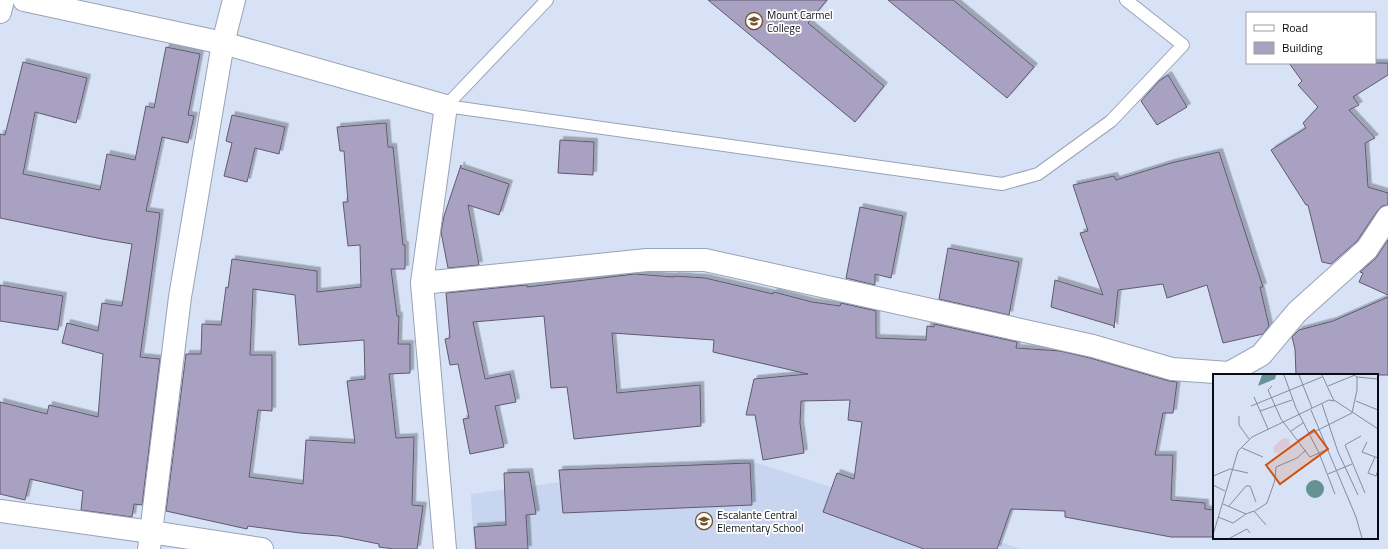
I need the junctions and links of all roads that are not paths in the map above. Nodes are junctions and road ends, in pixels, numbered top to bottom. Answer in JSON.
{"nodes":[{"id":1,"x":3,"y":0,"type":"edge"},
{"id":2,"x":24,"y":0,"type":"edge"},
{"id":3,"x":234,"y":0,"type":"edge"},
{"id":4,"x":547,"y":0,"type":"edge"},
{"id":5,"x":1126,"y":0,"type":"edge"},
{"id":6,"x":0,"y":12,"type":"edge"},
{"id":7,"x":223,"y":43,"type":"junction"},
{"id":8,"x":446,"y":106,"type":"junction"},
{"id":9,"x":1388,"y":217,"type":"edge"},
{"id":10,"x":422,"y":283,"type":"junction"},
{"id":11,"x":0,"y":511,"type":"edge"},
{"id":12,"x":150,"y":540,"type":"edge"},
{"id":13,"x":262,"y":549,"type":"edge"},
{"id":14,"x":445,"y":549,"type":"edge"}],
"edges":[{"from":1,"to":6,"type":"street"},
{"from":2,"to":7,"type":"street"},
{"from":3,"to":7,"type":"street"},
{"from":4,"to":8,"type":"lane"},
{"from":5,"to":8,"type":"lane"},
{"from":7,"to":8,"type":"street"},
{"from":7,"to":12,"type":"street"},
{"from":8,"to":10,"type":"street"},
{"from":9,"to":10,"type":"street"},
{"from":10,"to":14,"type":"street"},
{"from":11,"to":12,"type":"street"},
{"from":12,"to":13,"type":"street"}]}
